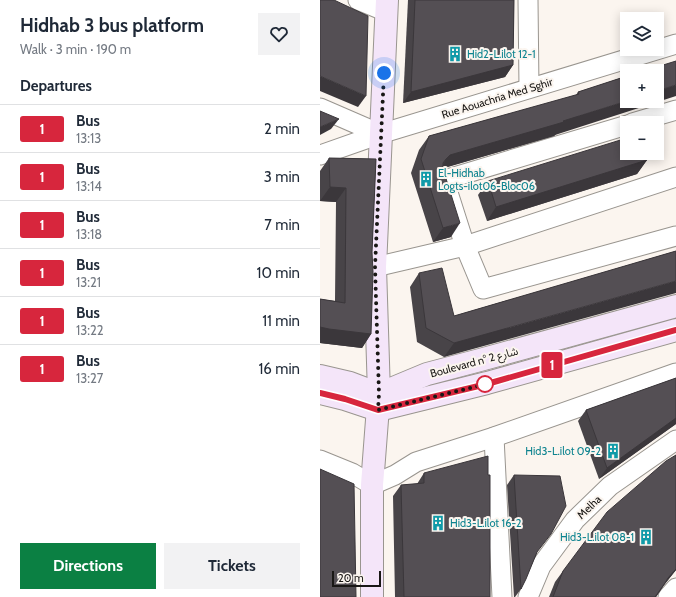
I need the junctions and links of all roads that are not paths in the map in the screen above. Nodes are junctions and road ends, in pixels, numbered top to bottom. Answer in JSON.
{"nodes":[{"id":1,"x":358,"y":0,"type":"edge"},
{"id":2,"x":528,"y":0,"type":"edge"},
{"id":3,"x":387,"y":6,"type":"edge"},
{"id":4,"x":676,"y":44,"type":"edge"},
{"id":5,"x":529,"y":88,"type":"junction"},
{"id":6,"x":320,"y":108,"type":"edge"},
{"id":7,"x":676,"y":110,"type":"edge"},
{"id":8,"x":656,"y":116,"type":"edge"},
{"id":9,"x":620,"y":127,"type":"edge"},
{"id":10,"x":380,"y":134,"type":"junction"},
{"id":11,"x":320,"y":156,"type":"edge"},
{"id":12,"x":676,"y":177,"type":"edge"},
{"id":13,"x":676,"y":236,"type":"edge"},
{"id":14,"x":465,"y":246,"type":"junction"},
{"id":15,"x":375,"y":267,"type":"junction"},
{"id":16,"x":676,"y":306,"type":"edge"},
{"id":17,"x":676,"y":330,"type":"edge"},
{"id":18,"x":676,"y":373,"type":"edge"},
{"id":19,"x":320,"y":376,"type":"edge"},
{"id":20,"x":320,"y":394,"type":"edge"},
{"id":21,"x":378,"y":402,"type":"junction"},
{"id":22,"x":494,"y":437,"type":"junction"},
{"id":23,"x":676,"y":440,"type":"edge"},
{"id":24,"x":320,"y":460,"type":"edge"},
{"id":25,"x":372,"y":485,"type":"junction"},
{"id":26,"x":676,"y":588,"type":"edge"},
{"id":27,"x":372,"y":597,"type":"edge"},
{"id":28,"x":502,"y":597,"type":"edge"},
{"id":29,"x":528,"y":597,"type":"edge"},
{"id":30,"x":668,"y":597,"type":"edge"}],
"edges":[{"from":1,"to":3,"type":"street"},
{"from":2,"to":5,"type":"street"},
{"from":3,"to":10,"type":"main road"},
{"from":4,"to":5,"type":"street","name":"Rue Aouachria Med Sghir"},
{"from":5,"to":10,"type":"street","name":"Rue Aouachria Med Sghir"},
{"from":6,"to":10,"type":"street"},
{"from":7,"to":8,"type":"street"},
{"from":9,"to":14,"type":"street"},
{"from":10,"to":11,"type":"street","name":"Rue Aouachria Med Sghir"},
{"from":10,"to":15,"type":"main road"},
{"from":12,"to":14,"type":"street"},
{"from":13,"to":14,"type":"street"},
{"from":14,"to":15,"type":"street"},
{"from":15,"to":21,"type":"main road"},
{"from":16,"to":21,"type":"main road","name":"Boulevard n° شارع 2"},
{"from":17,"to":21,"type":"main road"},
{"from":18,"to":22,"type":"street"},
{"from":19,"to":21,"type":"main road"},
{"from":20,"to":21,"type":"main road"},
{"from":21,"to":25,"type":"main road"},
{"from":22,"to":25,"type":"street"},
{"from":22,"to":28,"type":"street"},
{"from":23,"to":29,"type":"street","name":"Melha"},
{"from":24,"to":25,"type":"street"},
{"from":25,"to":27,"type":"main road"},
{"from":26,"to":30,"type":"street"}]}
